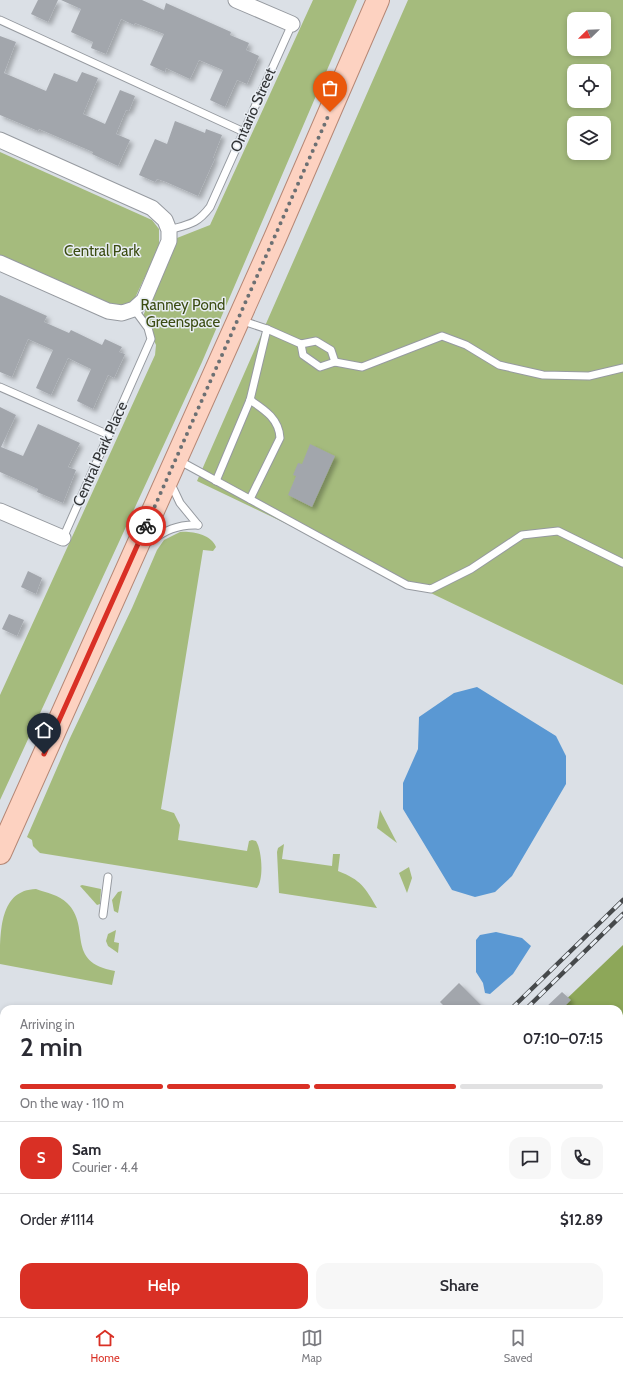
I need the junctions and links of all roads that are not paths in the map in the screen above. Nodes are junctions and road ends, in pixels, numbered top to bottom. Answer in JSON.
{"nodes":[{"id":1,"x":236,"y":0,"type":"edge"},
{"id":2,"x":378,"y":0,"type":"edge"},
{"id":3,"x":0,"y":20,"type":"edge"},
{"id":4,"x":292,"y":24,"type":"joint"},
{"id":5,"x":244,"y":132,"type":"junction"},
{"id":6,"x":0,"y":140,"type":"edge"},
{"id":7,"x":170,"y":230,"type":"junction"},
{"id":8,"x":0,"y":263,"type":"edge"},
{"id":9,"x":134,"y":309,"type":"junction"},
{"id":10,"x":239,"y":320,"type":"junction"},
{"id":11,"x":266,"y":329,"type":"junction"},
{"id":12,"x":301,"y":344,"type":"junction"},
{"id":13,"x":335,"y":362,"type":"junction"},
{"id":14,"x":623,"y":368,"type":"edge"},
{"id":15,"x":0,"y":387,"type":"edge"},
{"id":16,"x":250,"y":400,"type":"junction"},
{"id":17,"x":109,"y":435,"type":"junction"},
{"id":18,"x":173,"y":467,"type":"junction"},
{"id":19,"x":216,"y":481,"type":"junction"},
{"id":20,"x":250,"y":499,"type":"junction"},
{"id":21,"x":0,"y":511,"type":"edge"},
{"id":22,"x":63,"y":538,"type":"joint"},
{"id":23,"x":135,"y":551,"type":"junction"},
{"id":24,"x":623,"y":563,"type":"edge"},
{"id":25,"x":0,"y":853,"type":"edge"},
{"id":26,"x":108,"y":877,"type":"dead end"},
{"id":27,"x":103,"y":915,"type":"dead end"}],
"edges":[{"from":1,"to":4,"type":"street","name":"Ontario Street"},
{"from":2,"to":10,"type":"main road"},
{"from":3,"to":5,"type":"lane"},
{"from":4,"to":5,"type":"lane","name":"Ontario Street"},
{"from":5,"to":7,"type":"lane","name":"Ontario Street"},
{"from":6,"to":7,"type":"street"},
{"from":7,"to":9,"type":"street"},
{"from":8,"to":9,"type":"street"},
{"from":9,"to":17,"type":"lane","name":"Central Park Place"},
{"from":10,"to":11,"type":"lane"},
{"from":10,"to":18,"type":"main road"},
{"from":11,"to":12,"type":"lane"},
{"from":11,"to":16,"type":"lane"},
{"from":12,"to":13,"type":"lane"},
{"from":12,"to":13,"type":"lane"},
{"from":13,"to":14,"type":"lane"},
{"from":15,"to":17,"type":"lane"},
{"from":16,"to":19,"type":"lane"},
{"from":16,"to":20,"type":"lane"},
{"from":17,"to":22,"type":"lane","name":"Central Park Place"},
{"from":18,"to":19,"type":"lane"},
{"from":18,"to":23,"type":"main road"},
{"from":18,"to":23,"type":"lane"},
{"from":19,"to":20,"type":"lane"},
{"from":20,"to":24,"type":"lane"},
{"from":21,"to":22,"type":"street","name":"Central Park Place"},
{"from":23,"to":25,"type":"main road"},
{"from":26,"to":27,"type":"lane"}]}
